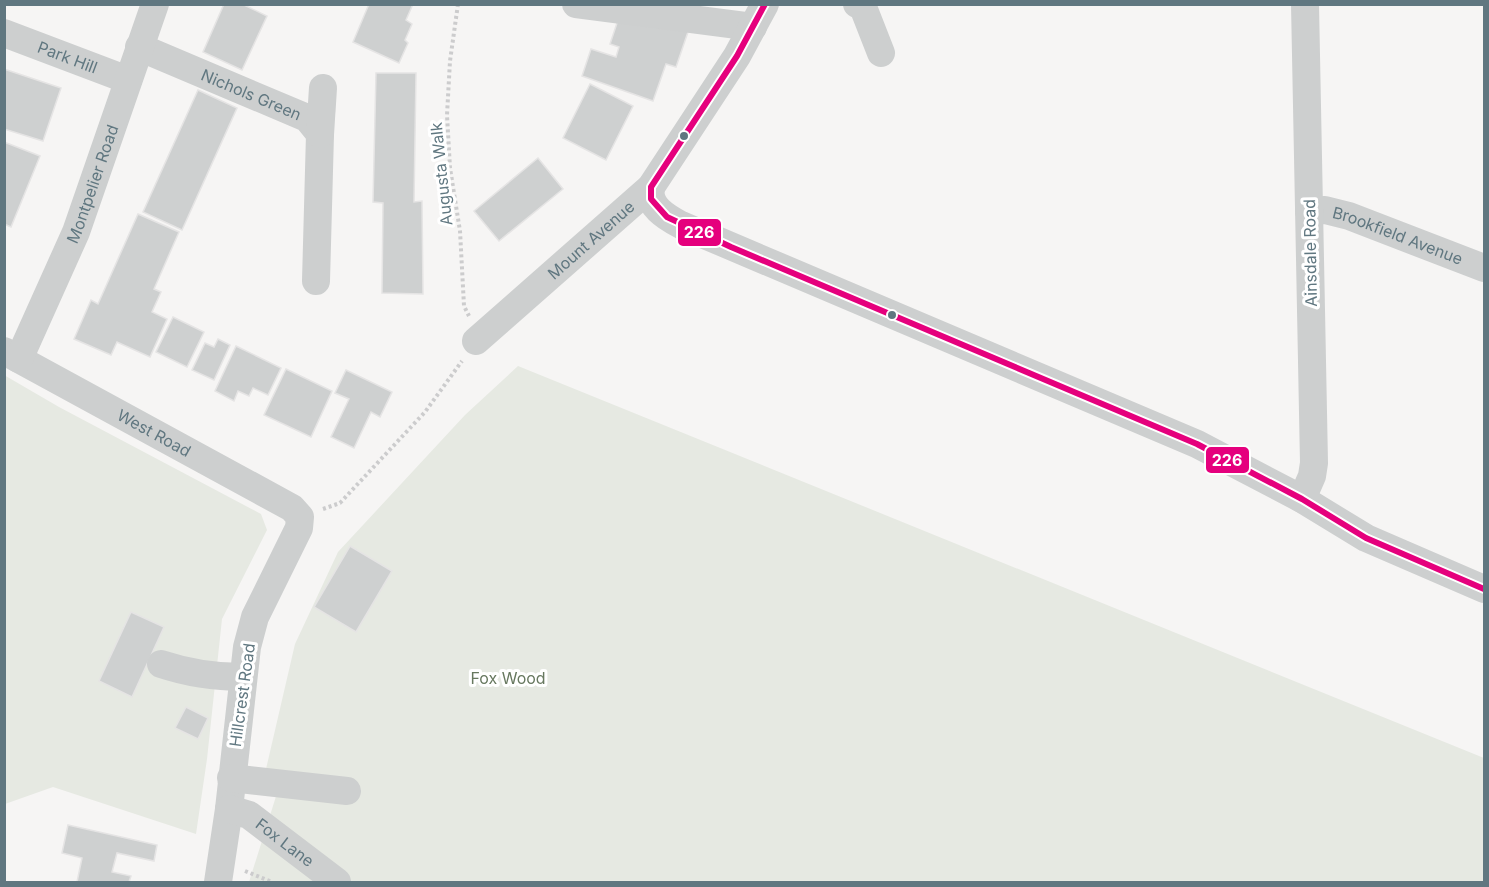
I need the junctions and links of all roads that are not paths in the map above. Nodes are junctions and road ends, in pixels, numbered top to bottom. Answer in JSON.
{"nodes":[{"id":1,"x":155,"y":4,"type":"edge"},
{"id":2,"x":576,"y":4,"type":"edge"},
{"id":3,"x":857,"y":4,"type":"edge"},
{"id":4,"x":1305,"y":4,"type":"edge"},
{"id":5,"x":759,"y":16,"type":"edge"},
{"id":6,"x":4,"y":33,"type":"edge"},
{"id":7,"x":139,"y":47,"type":"junction"},
{"id":8,"x":881,"y":53,"type":"dead end"},
{"id":9,"x":128,"y":80,"type":"junction"},
{"id":10,"x":323,"y":88,"type":"dead end"},
{"id":11,"x":320,"y":134,"type":"junction"},
{"id":12,"x":651,"y":186,"type":"junction"},
{"id":13,"x":1310,"y":211,"type":"junction"},
{"id":14,"x":1485,"y":268,"type":"edge"},
{"id":15,"x":316,"y":281,"type":"dead end"},
{"id":16,"x":479,"y":338,"type":"road end"},
{"id":17,"x":12,"y":355,"type":"edge"},
{"id":18,"x":1302,"y":499,"type":"junction"},
{"id":19,"x":300,"y":518,"type":"joint"},
{"id":20,"x":1485,"y":589,"type":"edge"},
{"id":21,"x":161,"y":664,"type":"dead end"},
{"id":22,"x":243,"y":677,"type":"junction"},
{"id":23,"x":231,"y":778,"type":"junction"},
{"id":24,"x":347,"y":791,"type":"dead end"},
{"id":25,"x":229,"y":809,"type":"junction"},
{"id":26,"x":218,"y":882,"type":"edge"},
{"id":27,"x":338,"y":882,"type":"edge"}],
"edges":[{"from":1,"to":7,"type":"street","name":"Montpelier Road"},
{"from":2,"to":5,"type":"street"},
{"from":3,"to":8,"type":"street"},
{"from":4,"to":13,"type":"street","name":"Ainsdale Road"},
{"from":5,"to":12,"type":"street","name":"Mount Avenue"},
{"from":6,"to":9,"type":"street","name":"Park Hill"},
{"from":7,"to":9,"type":"street","name":"Montpelier Road"},
{"from":7,"to":11,"type":"street","name":"Nichols Green"},
{"from":9,"to":17,"type":"street","name":"Montpelier Road"},
{"from":10,"to":11,"type":"street"},
{"from":11,"to":15,"type":"street"},
{"from":12,"to":16,"type":"street","name":"Mount Avenue"},
{"from":12,"to":18,"type":"street"},
{"from":13,"to":14,"type":"street","name":"Brookfield Avenue"},
{"from":13,"to":18,"type":"street","name":"Ainsdale Road"},
{"from":17,"to":19,"type":"street","name":"West Road"},
{"from":18,"to":20,"type":"street"},
{"from":19,"to":22,"type":"street","name":"Hillcrest Road"},
{"from":21,"to":22,"type":"street"},
{"from":22,"to":23,"type":"street","name":"Hillcrest Road"},
{"from":23,"to":24,"type":"street"},
{"from":23,"to":25,"type":"street","name":"Hillcrest Road"},
{"from":25,"to":26,"type":"street","name":"Hillcrest Road"},
{"from":25,"to":27,"type":"street","name":"Fox Lane"}]}
